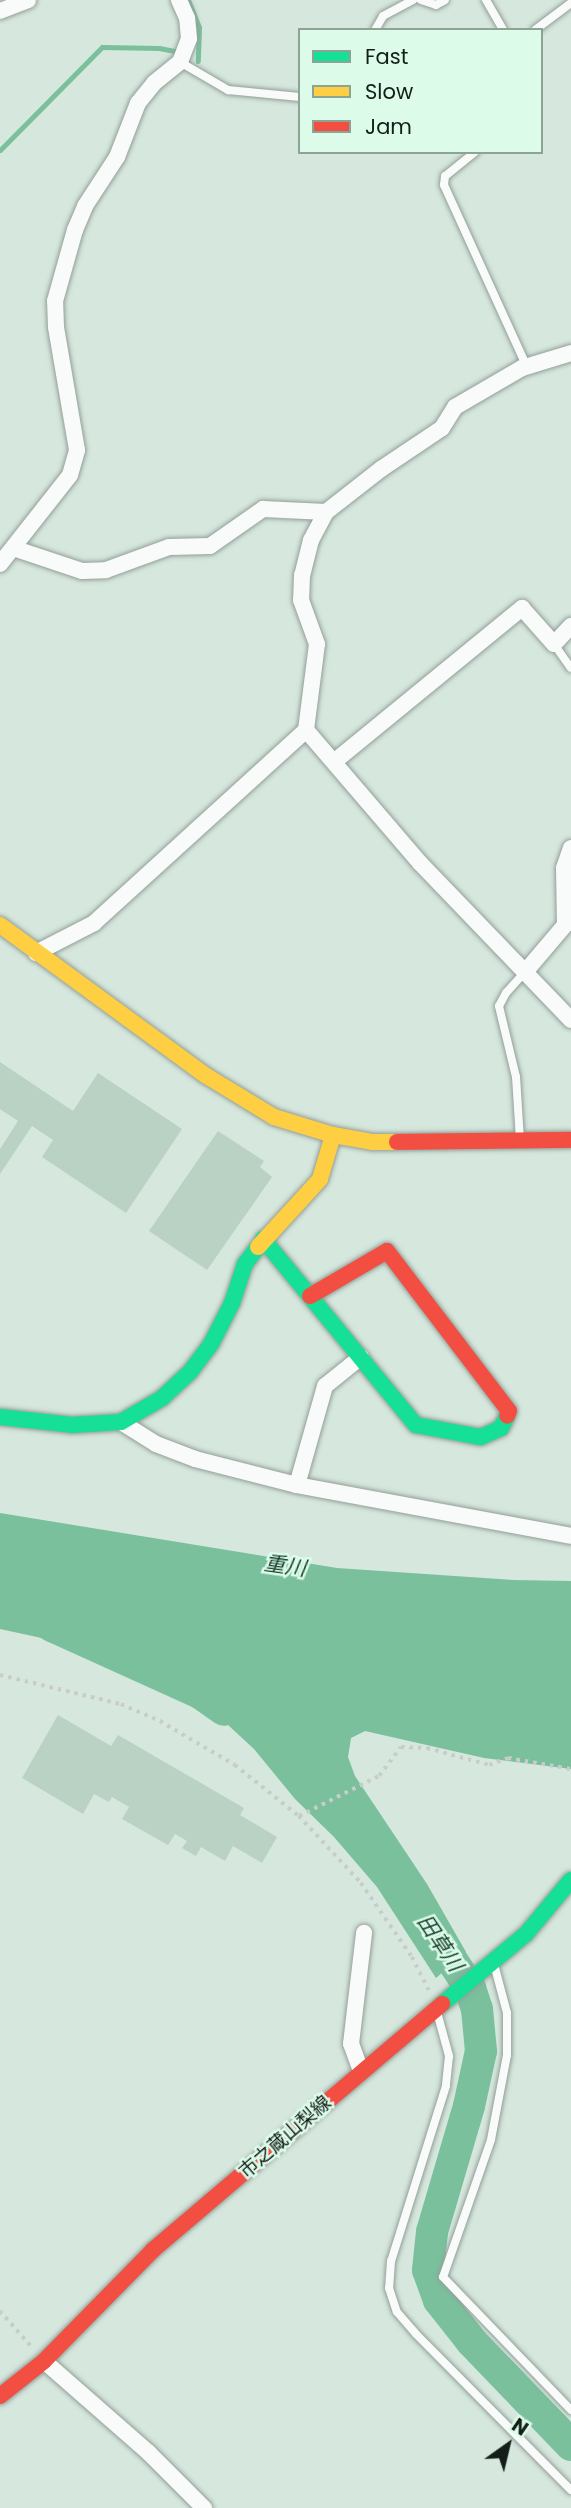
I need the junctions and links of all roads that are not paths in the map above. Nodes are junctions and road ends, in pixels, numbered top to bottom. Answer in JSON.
{"nodes":[{"id":1,"x":27,"y":0,"type":"edge"},
{"id":2,"x":180,"y":0,"type":"edge"},
{"id":3,"x":413,"y":0,"type":"edge"},
{"id":4,"x":421,"y":0,"type":"edge"},
{"id":5,"x":445,"y":0,"type":"edge"},
{"id":6,"x":486,"y":0,"type":"edge"},
{"id":7,"x":571,"y":4,"type":"edge"},
{"id":8,"x":0,"y":11,"type":"edge"},
{"id":9,"x":376,"y":28,"type":"edge"},
{"id":10,"x":502,"y":28,"type":"edge"},
{"id":11,"x":538,"y":28,"type":"edge"},
{"id":12,"x":180,"y":62,"type":"junction"},
{"id":13,"x":298,"y":97,"type":"edge"},
{"id":14,"x":472,"y":154,"type":"edge"},
{"id":15,"x":571,"y":353,"type":"edge"},
{"id":16,"x":527,"y":367,"type":"junction"},
{"id":17,"x":326,"y":512,"type":"junction"},
{"id":18,"x":13,"y":548,"type":"junction"},
{"id":19,"x":0,"y":564,"type":"edge"},
{"id":20,"x":571,"y":626,"type":"edge"},
{"id":21,"x":554,"y":644,"type":"junction"},
{"id":22,"x":571,"y":668,"type":"edge"},
{"id":23,"x":306,"y":730,"type":"junction"},
{"id":24,"x":335,"y":761,"type":"junction"},
{"id":25,"x":571,"y":848,"type":"edge"},
{"id":26,"x":0,"y":925,"type":"edge"},
{"id":27,"x":36,"y":953,"type":"junction"},
{"id":28,"x":525,"y":972,"type":"junction"},
{"id":29,"x":571,"y":1020,"type":"edge"},
{"id":30,"x":333,"y":1135,"type":"junction"},
{"id":31,"x":520,"y":1140,"type":"junction"},
{"id":32,"x":571,"y":1140,"type":"edge"},
{"id":33,"x":264,"y":1239,"type":"junction"},
{"id":34,"x":310,"y":1296,"type":"junction"},
{"id":35,"x":361,"y":1357,"type":"junction"},
{"id":36,"x":0,"y":1417,"type":"edge"},
{"id":37,"x":121,"y":1422,"type":"junction"},
{"id":38,"x":297,"y":1485,"type":"junction"},
{"id":39,"x":571,"y":1536,"type":"edge"},
{"id":40,"x":571,"y":1880,"type":"edge"},
{"id":41,"x":364,"y":1933,"type":"dead end"},
{"id":42,"x":490,"y":1964,"type":"junction"},
{"id":43,"x":439,"y":2006,"type":"junction"},
{"id":44,"x":361,"y":2071,"type":"junction"},
{"id":45,"x":44,"y":2361,"type":"junction"},
{"id":46,"x":0,"y":2396,"type":"edge"},
{"id":47,"x":571,"y":2410,"type":"edge"},
{"id":48,"x":571,"y":2490,"type":"edge"},
{"id":49,"x":204,"y":2508,"type":"edge"}],
"edges":[{"from":1,"to":8,"type":"street"},
{"from":2,"to":12,"type":"street"},
{"from":3,"to":9,"type":"lane"},
{"from":4,"to":5,"type":"lane"},
{"from":6,"to":10,"type":"lane"},
{"from":7,"to":11,"type":"lane"},
{"from":12,"to":13,"type":"lane"},
{"from":12,"to":18,"type":"street"},
{"from":14,"to":16,"type":"lane"},
{"from":15,"to":16,"type":"street"},
{"from":16,"to":17,"type":"street"},
{"from":17,"to":18,"type":"street"},
{"from":17,"to":23,"type":"street"},
{"from":18,"to":19,"type":"street"},
{"from":20,"to":21,"type":"street"},
{"from":21,"to":22,"type":"lane"},
{"from":21,"to":24,"type":"street"},
{"from":23,"to":24,"type":"street"},
{"from":23,"to":27,"type":"street"},
{"from":24,"to":28,"type":"street"},
{"from":25,"to":28,"type":"street"},
{"from":26,"to":27,"type":"street"},
{"from":27,"to":30,"type":"street"},
{"from":28,"to":29,"type":"street"},
{"from":28,"to":31,"type":"lane"},
{"from":30,"to":31,"type":"street"},
{"from":30,"to":33,"type":"street"},
{"from":31,"to":32,"type":"street"},
{"from":33,"to":34,"type":"street"},
{"from":33,"to":37,"type":"street"},
{"from":34,"to":35,"type":"street"},
{"from":34,"to":35,"type":"street"},
{"from":35,"to":38,"type":"street"},
{"from":36,"to":37,"type":"street"},
{"from":37,"to":38,"type":"street"},
{"from":38,"to":39,"type":"street"},
{"from":40,"to":42,"type":"street","name":"市之蔵山梨線"},
{"from":41,"to":44,"type":"street"},
{"from":42,"to":43,"type":"street","name":"市之蔵山梨線"},
{"from":42,"to":47,"type":"lane"},
{"from":43,"to":44,"type":"street","name":"市之蔵山梨線"},
{"from":43,"to":48,"type":"lane"},
{"from":44,"to":45,"type":"street","name":"市之蔵山梨線"},
{"from":45,"to":46,"type":"street","name":"市之蔵山梨線"},
{"from":45,"to":49,"type":"street"}]}
